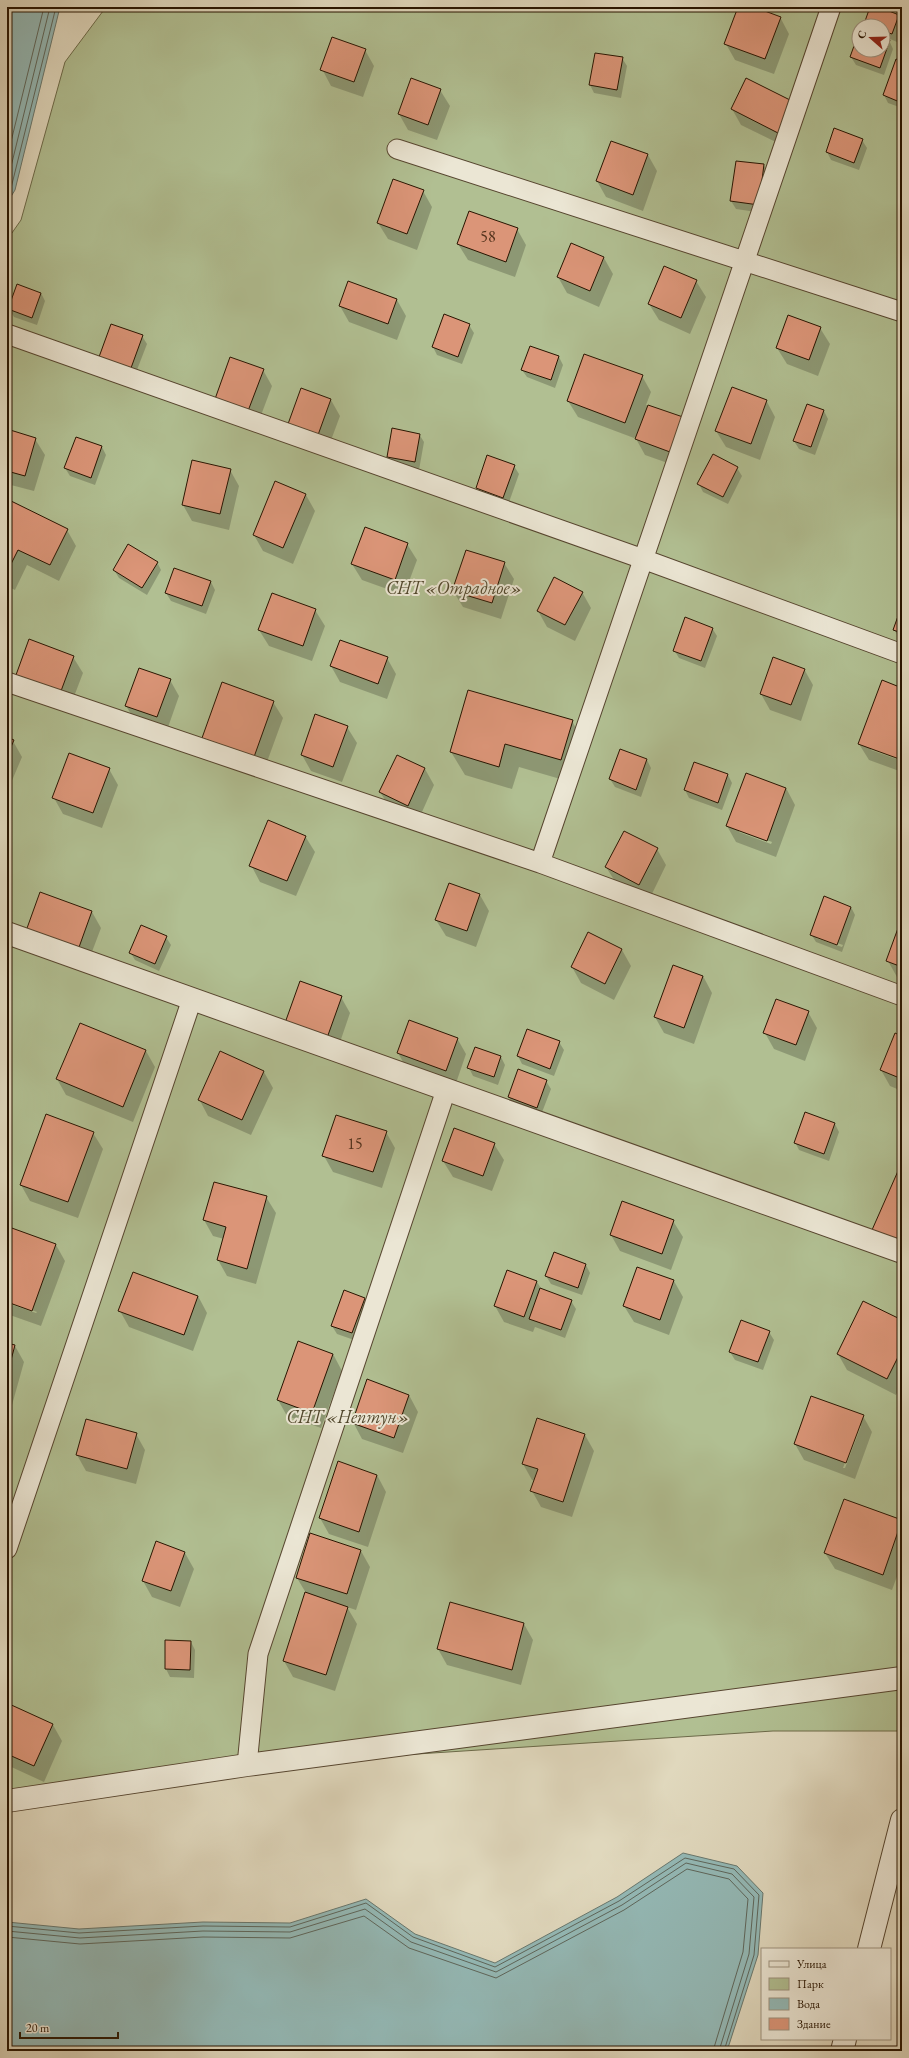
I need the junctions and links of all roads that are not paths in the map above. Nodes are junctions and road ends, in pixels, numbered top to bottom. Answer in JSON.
{"nodes":[{"id":1,"x":831,"y":7,"type":"edge"},
{"id":2,"x":397,"y":149,"type":"dead end"},
{"id":3,"x":744,"y":261,"type":"junction"},
{"id":4,"x":902,"y":312,"type":"edge"},
{"id":5,"x":7,"y":334,"type":"edge"},
{"id":6,"x":643,"y":559,"type":"junction"},
{"id":7,"x":902,"y":654,"type":"edge"},
{"id":8,"x":7,"y":682,"type":"edge"},
{"id":9,"x":540,"y":863,"type":"junction"},
{"id":10,"x":7,"y":933,"type":"edge"},
{"id":11,"x":902,"y":996,"type":"edge"},
{"id":12,"x":192,"y":999,"type":"junction"},
{"id":13,"x":446,"y":1090,"type":"junction"},
{"id":14,"x":902,"y":1252,"type":"edge"},
{"id":15,"x":7,"y":1549,"type":"edge"},
{"id":16,"x":902,"y":1678,"type":"edge"},
{"id":17,"x":247,"y":1765,"type":"junction"},
{"id":18,"x":7,"y":1801,"type":"edge"},
{"id":19,"x":902,"y":1820,"type":"edge"},
{"id":20,"x":868,"y":1948,"type":"edge"},
{"id":21,"x":845,"y":2040,"type":"edge"},
{"id":22,"x":842,"y":2051,"type":"edge"}],
"edges":[{"from":1,"to":3,"type":"lane"},
{"from":2,"to":3,"type":"lane"},
{"from":3,"to":4,"type":"lane"},
{"from":3,"to":6,"type":"lane"},
{"from":5,"to":6,"type":"lane"},
{"from":6,"to":7,"type":"lane"},
{"from":6,"to":9,"type":"lane"},
{"from":8,"to":9,"type":"lane"},
{"from":9,"to":11,"type":"lane"},
{"from":10,"to":12,"type":"street"},
{"from":12,"to":13,"type":"street"},
{"from":12,"to":15,"type":"lane"},
{"from":13,"to":14,"type":"street"},
{"from":13,"to":17,"type":"lane"},
{"from":16,"to":17,"type":"street"},
{"from":17,"to":18,"type":"street"},
{"from":19,"to":20,"type":"street"},
{"from":21,"to":22,"type":"street"}]}
